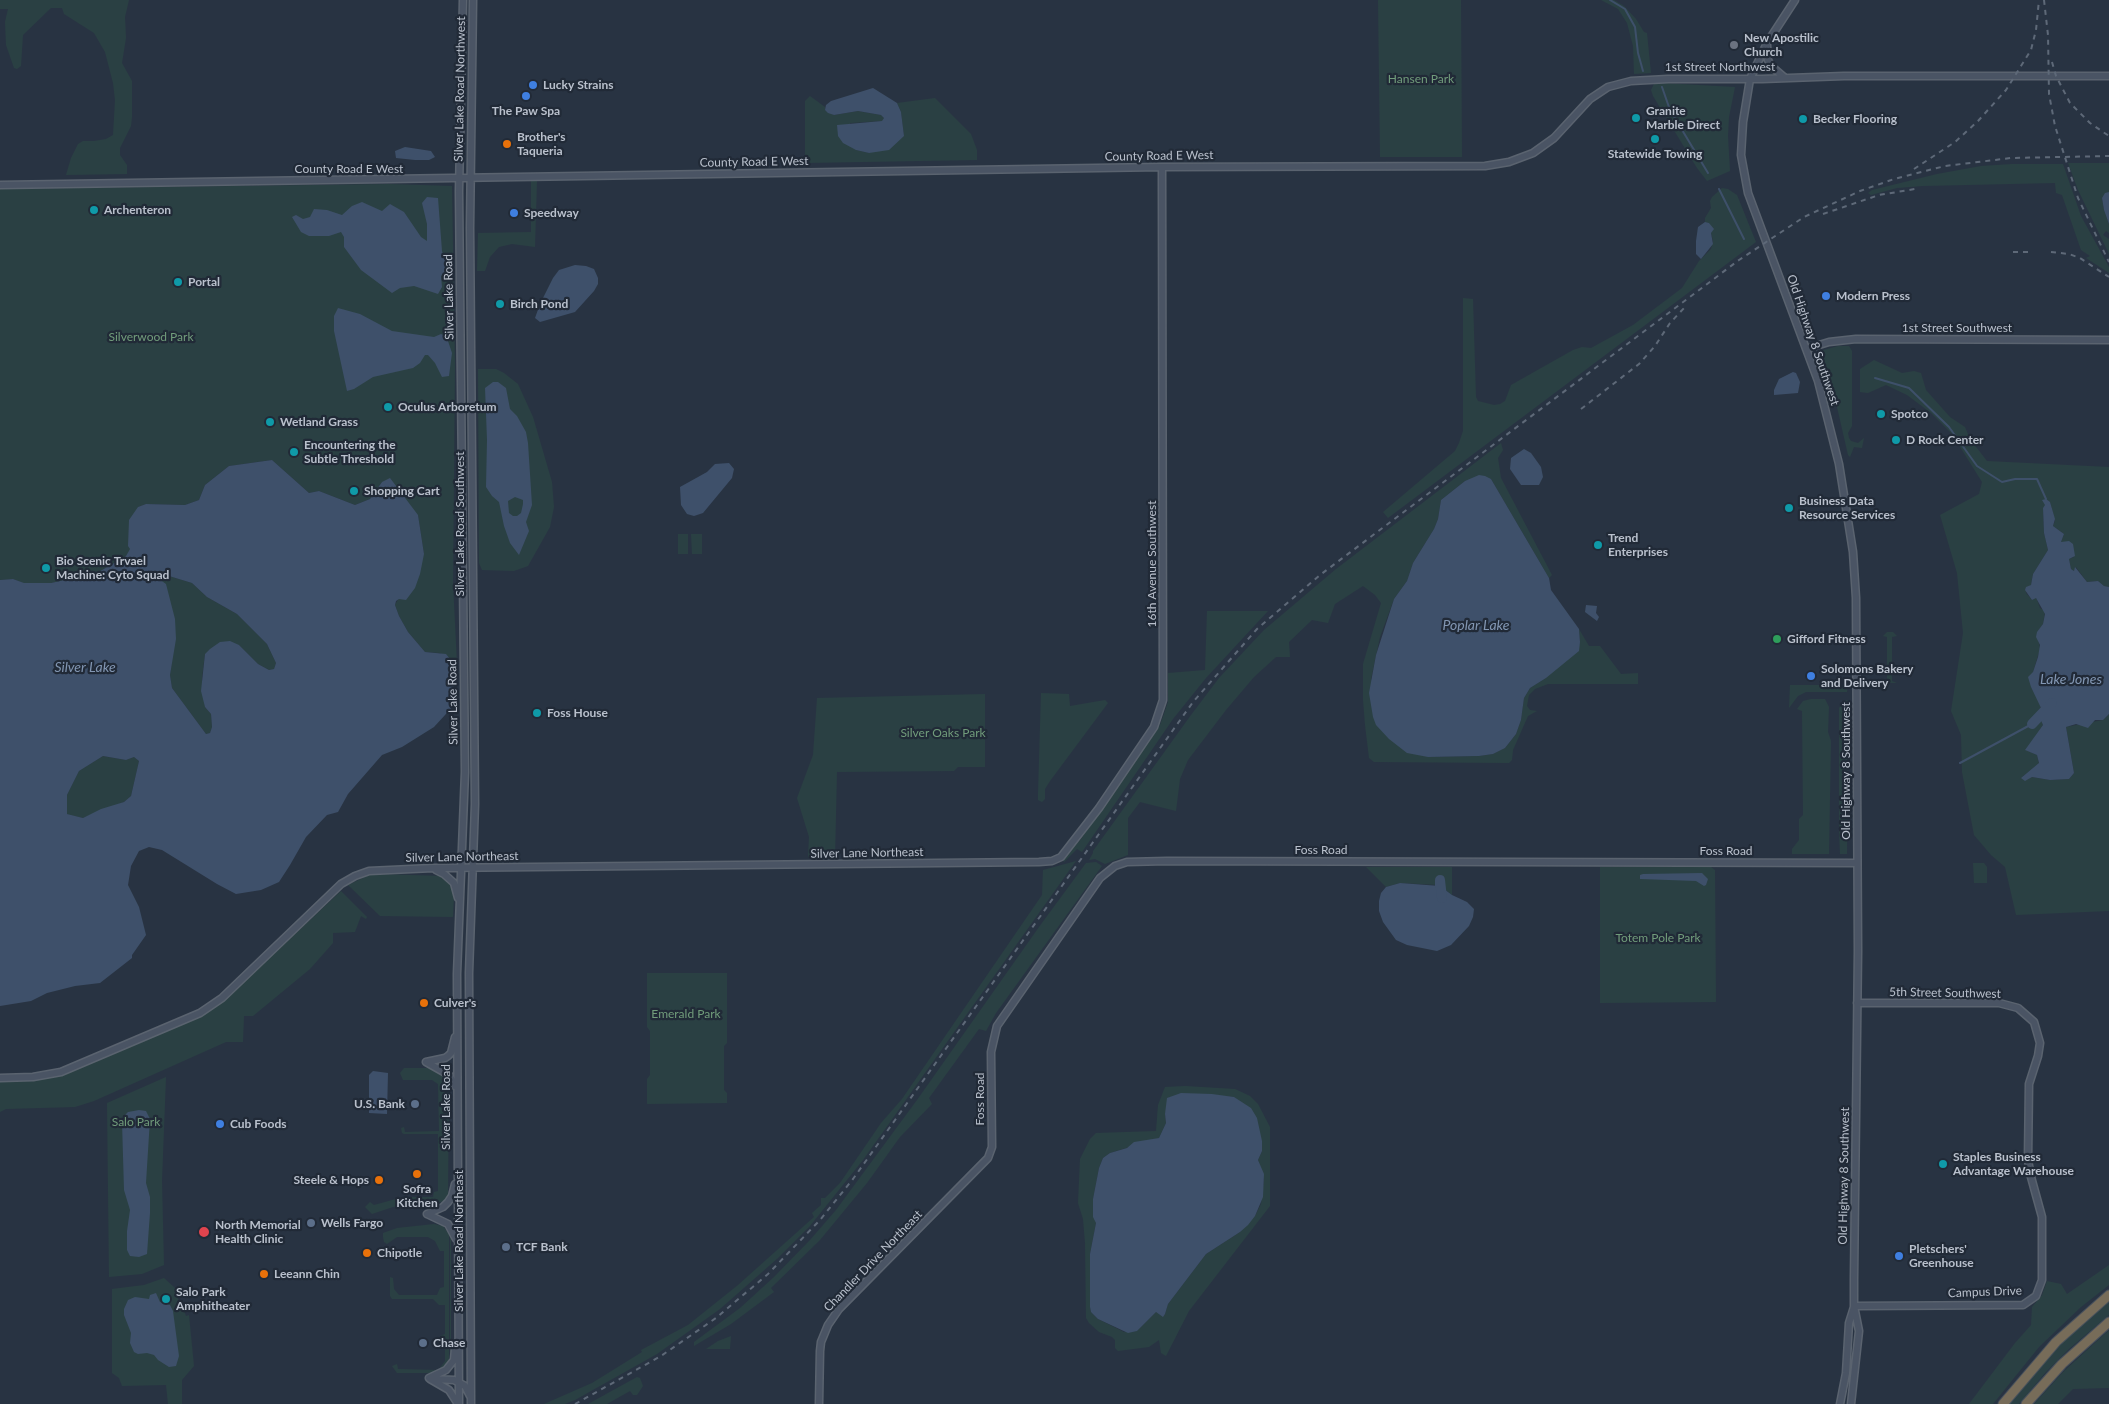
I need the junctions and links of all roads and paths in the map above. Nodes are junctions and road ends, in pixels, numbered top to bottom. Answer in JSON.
{"nodes":[{"id":1,"x":463,"y":0,"type":"edge"},
{"id":2,"x":473,"y":0,"type":"edge"},
{"id":3,"x":1795,"y":0,"type":"edge"},
{"id":4,"x":1767,"y":43,"type":"junction"},
{"id":5,"x":2109,"y":76,"type":"edge"},
{"id":6,"x":1786,"y":78,"type":"junction"},
{"id":7,"x":1750,"y":79,"type":"junction"},
{"id":8,"x":1508,"y":162,"type":"joint"},
{"id":9,"x":1162,"y":167,"type":"junction"},
{"id":10,"x":460,"y":179,"type":"junction"},
{"id":11,"x":470,"y":179,"type":"junction"},
{"id":12,"x":0,"y":185,"type":"edge"},
{"id":13,"x":2109,"y":340,"type":"edge"},
{"id":14,"x":1806,"y":349,"type":"junction"},
{"id":15,"x":990,"y":862,"type":"joint"},
{"id":16,"x":1857,"y":863,"type":"junction"},
{"id":17,"x":432,"y":868,"type":"junction"},
{"id":18,"x":462,"y":868,"type":"junction"},
{"id":19,"x":473,"y":868,"type":"junction"},
{"id":20,"x":460,"y":906,"type":"junction"},
{"id":21,"x":1857,"y":1003,"type":"junction"},
{"id":22,"x":458,"y":1026,"type":"junction"},
{"id":23,"x":2040,"y":1043,"type":"joint"},
{"id":24,"x":0,"y":1078,"type":"edge"},
{"id":25,"x":457,"y":1094,"type":"junction"},
{"id":26,"x":990,"y":1154,"type":"joint"},
{"id":27,"x":458,"y":1174,"type":"junction"},
{"id":28,"x":458,"y":1246,"type":"junction"},
{"id":29,"x":2109,"y":1295,"type":"edge"},
{"id":30,"x":1854,"y":1306,"type":"junction"},
{"id":31,"x":2109,"y":1322,"type":"edge"},
{"id":32,"x":458,"y":1332,"type":"junction"},
{"id":33,"x":429,"y":1378,"type":"junction"},
{"id":34,"x":459,"y":1383,"type":"junction"},
{"id":35,"x":471,"y":1400,"type":"edge"},
{"id":36,"x":458,"y":1404,"type":"edge"},
{"id":37,"x":819,"y":1404,"type":"edge"},
{"id":38,"x":1840,"y":1404,"type":"edge"},
{"id":39,"x":1851,"y":1404,"type":"edge"},
{"id":40,"x":2004,"y":1404,"type":"edge"},
{"id":41,"x":2026,"y":1404,"type":"edge"}],
"edges":[{"from":1,"to":10,"type":"street","name":"Silver Lake Road"},
{"from":2,"to":11,"type":"street","name":"Silver Lake Road Northwest"},
{"from":3,"to":4,"type":"street"},
{"from":4,"to":6,"type":"street"},
{"from":4,"to":7,"type":"street"},
{"from":5,"to":6,"type":"street","name":"1st Street Northwest"},
{"from":6,"to":7,"type":"street","name":"1st Street Northwest"},
{"from":7,"to":8,"type":"street","name":"1st Street Northwest"},
{"from":7,"to":14,"type":"street","name":"Old Highway 8 Southwest"},
{"from":8,"to":9,"type":"street","name":"County Road E West"},
{"from":9,"to":11,"type":"street","name":"County Road E West"},
{"from":9,"to":15,"type":"street","name":"16th Avenue Southwest"},
{"from":10,"to":11,"type":"street","name":"County Road E West"},
{"from":10,"to":12,"type":"street","name":"County Road E West"},
{"from":10,"to":18,"type":"street","name":"Silver Lake Road"},
{"from":11,"to":19,"type":"street","name":"Silver Lake Road Southwest"},
{"from":13,"to":14,"type":"street","name":"1st Street Southwest"},
{"from":14,"to":16,"type":"street","name":"Old Highway 8 Southwest"},
{"from":15,"to":19,"type":"street","name":"Silver Lane Northeast"},
{"from":16,"to":21,"type":"street","name":"Old Highway 8 Southwest"},
{"from":16,"to":26,"type":"street","name":"Foss Road"},
{"from":17,"to":18,"type":"street","name":"Silver Lane Northeast"},
{"from":17,"to":20,"type":"street"},
{"from":17,"to":24,"type":"street","name":"Silver Lane Northeast"},
{"from":18,"to":19,"type":"street","name":"Silver Lane Northeast"},
{"from":18,"to":20,"type":"street","name":"Silver Lake Road"},
{"from":19,"to":35,"type":"street","name":"Silver Lake Road Northeast"},
{"from":20,"to":22,"type":"street","name":"Silver Lake Road"},
{"from":21,"to":23,"type":"street","name":"5th Street Southwest"},
{"from":21,"to":30,"type":"street","name":"Old Highway 8 Southwest"},
{"from":22,"to":25,"type":"street","name":"Silver Lake Road"},
{"from":22,"to":25,"type":"street"},
{"from":23,"to":30,"type":"street","name":"Campus Drive"},
{"from":25,"to":27,"type":"street","name":"Silver Lake Road"},
{"from":26,"to":37,"type":"street","name":"Chandler Drive Northeast"},
{"from":27,"to":28,"type":"street","name":"Silver Lake Road"},
{"from":27,"to":28,"type":"street"},
{"from":28,"to":32,"type":"street","name":"Silver Lake Road"},
{"from":29,"to":40,"type":"highway"},
{"from":30,"to":38,"type":"street","name":"Old Highway 8 Southwest"},
{"from":30,"to":39,"type":"street","name":"Old Highway 8 Southwest"},
{"from":31,"to":41,"type":"highway"},
{"from":32,"to":33,"type":"street"},
{"from":32,"to":34,"type":"street","name":"Silver Lake Road"},
{"from":33,"to":34,"type":"street"},
{"from":33,"to":36,"type":"street"},
{"from":34,"to":35,"type":"street"},
{"from":34,"to":36,"type":"street","name":"Silver Lake Road"}]}
